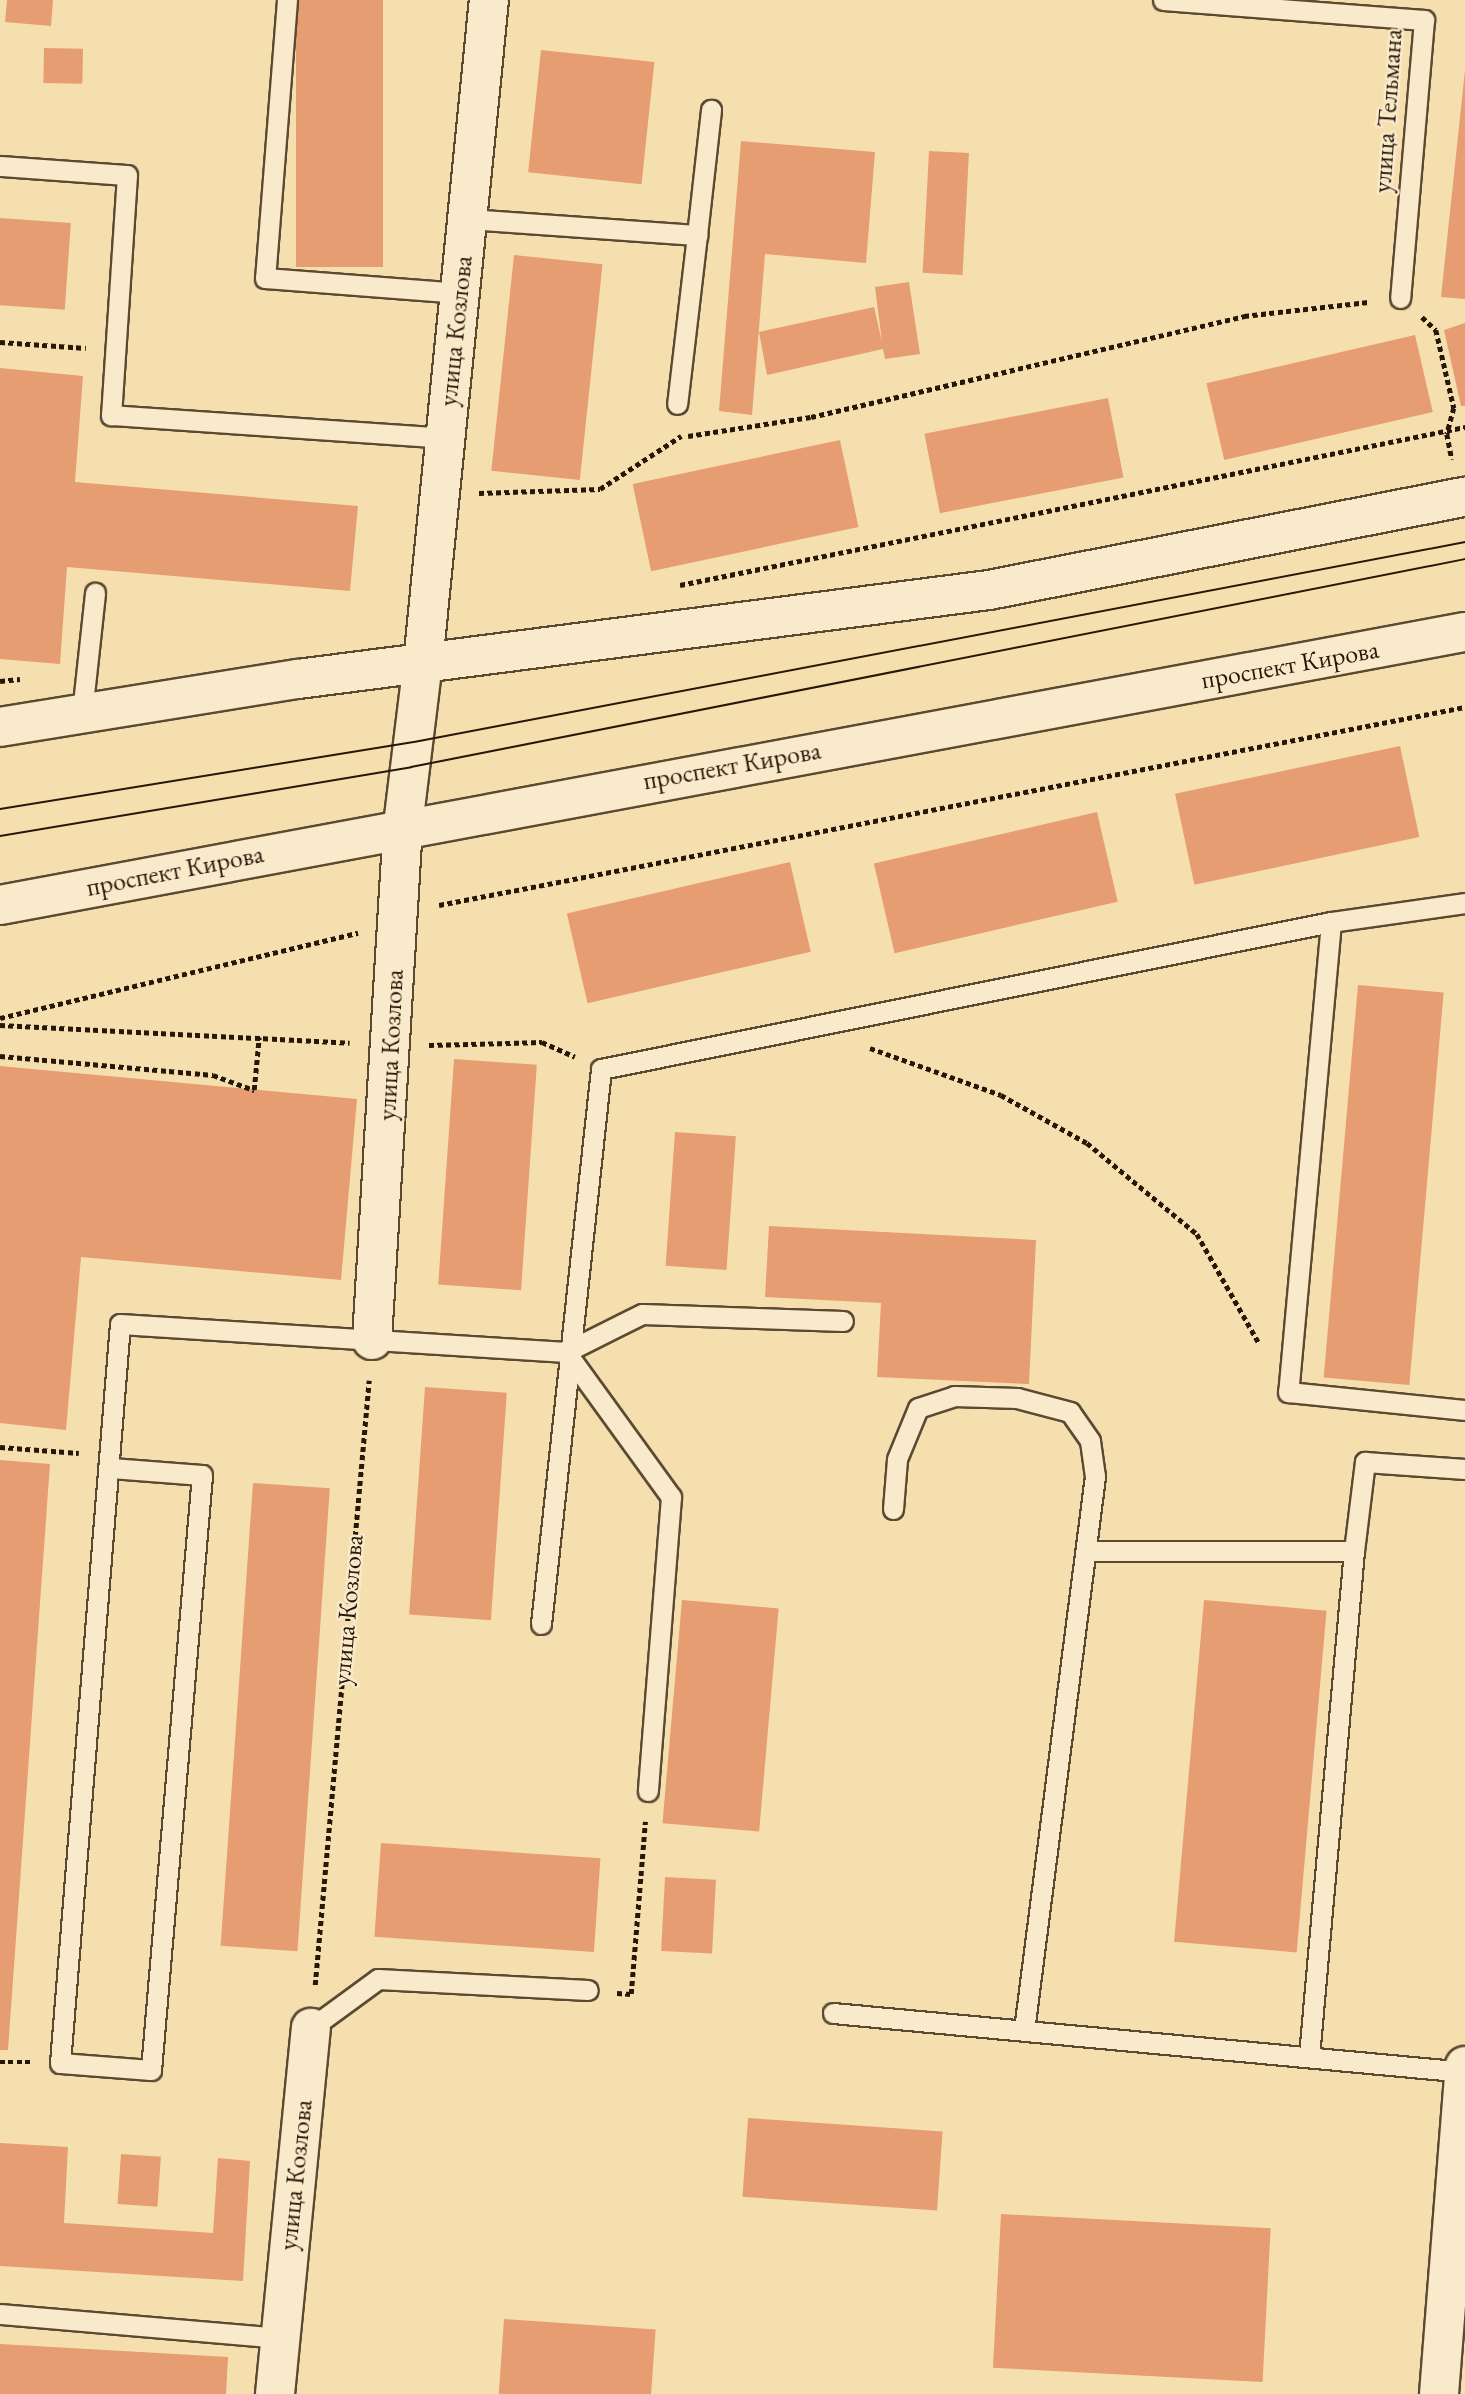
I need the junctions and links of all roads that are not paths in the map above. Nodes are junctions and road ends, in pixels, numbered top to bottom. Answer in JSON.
{"nodes":[{"id":1,"x":287,"y":0,"type":"edge"},
{"id":2,"x":489,"y":0,"type":"edge"},
{"id":3,"x":1163,"y":0,"type":"edge"},
{"id":4,"x":1193,"y":1,"type":"edge"},
{"id":5,"x":711,"y":110,"type":"dead end"},
{"id":6,"x":0,"y":166,"type":"edge"},
{"id":7,"x":467,"y":219,"type":"junction"},
{"id":8,"x":697,"y":235,"type":"junction"},
{"id":9,"x":460,"y":293,"type":"junction"},
{"id":10,"x":1400,"y":298,"type":"road end"},
{"id":11,"x":677,"y":404,"type":"road end"},
{"id":12,"x":445,"y":438,"type":"junction"},
{"id":13,"x":1462,"y":498,"type":"edge"},
{"id":14,"x":96,"y":593,"type":"dead end"},
{"id":15,"x":1465,"y":632,"type":"edge"},
{"id":16,"x":423,"y":663,"type":"junction"},
{"id":17,"x":82,"y":713,"type":"junction"},
{"id":18,"x":0,"y":727,"type":"edge"},
{"id":19,"x":402,"y":825,"type":"junction"},
{"id":20,"x":1465,"y":903,"type":"edge"},
{"id":21,"x":0,"y":905,"type":"edge"},
{"id":22,"x":1331,"y":922,"type":"junction"},
{"id":23,"x":843,"y":1321,"type":"dead end"},
{"id":24,"x":372,"y":1340,"type":"junction"},
{"id":25,"x":566,"y":1352,"type":"junction"},
{"id":26,"x":1465,"y":1410,"type":"edge"},
{"id":27,"x":111,"y":1462,"type":"junction"},
{"id":28,"x":1465,"y":1469,"type":"edge"},
{"id":29,"x":893,"y":1509,"type":"dead end"},
{"id":30,"x":1086,"y":1551,"type":"junction"},
{"id":31,"x":1354,"y":1551,"type":"junction"},
{"id":32,"x":541,"y":1624,"type":"dead end"},
{"id":33,"x":648,"y":1791,"type":"road end"},
{"id":34,"x":588,"y":1990,"type":"road end"},
{"id":35,"x":833,"y":2013,"type":"dead end"},
{"id":36,"x":311,"y":2028,"type":"joint"},
{"id":37,"x":1024,"y":2030,"type":"junction"},
{"id":38,"x":1309,"y":2056,"type":"junction"},
{"id":39,"x":1465,"y":2066,"type":"edge"},
{"id":40,"x":1465,"y":2072,"type":"edge"},
{"id":41,"x":0,"y":2314,"type":"edge"},
{"id":42,"x":280,"y":2338,"type":"junction"},
{"id":43,"x":275,"y":2394,"type":"edge"},
{"id":44,"x":1439,"y":2394,"type":"edge"}],
"edges":[{"from":1,"to":9,"type":"lane"},
{"from":2,"to":7,"type":"street","name":"улица Козлова"},
{"from":3,"to":4,"type":"lane","name":"улица Тельмана"},
{"from":4,"to":10,"type":"lane","name":"улица Тельмана"},
{"from":5,"to":8,"type":"lane"},
{"from":6,"to":12,"type":"lane"},
{"from":7,"to":8,"type":"lane"},
{"from":7,"to":9,"type":"street","name":"улица Козлова"},
{"from":8,"to":11,"type":"lane"},
{"from":9,"to":12,"type":"street","name":"улица Козлова"},
{"from":12,"to":16,"type":"street","name":"улица Козлова"},
{"from":13,"to":16,"type":"street"},
{"from":14,"to":17,"type":"lane"},
{"from":15,"to":19,"type":"street","name":"проспект Кирова"},
{"from":16,"to":17,"type":"street"},
{"from":16,"to":19,"type":"street","name":"улица Козлова"},
{"from":17,"to":18,"type":"street"},
{"from":19,"to":21,"type":"street","name":"проспект Кирова"},
{"from":19,"to":24,"type":"street","name":"улица Козлова"},
{"from":20,"to":22,"type":"lane"},
{"from":22,"to":25,"type":"lane"},
{"from":22,"to":26,"type":"lane"},
{"from":23,"to":25,"type":"lane"},
{"from":24,"to":25,"type":"lane"},
{"from":24,"to":27,"type":"lane"},
{"from":25,"to":32,"type":"lane"},
{"from":25,"to":33,"type":"lane"},
{"from":27,"to":27,"type":"lane"},
{"from":28,"to":31,"type":"lane"},
{"from":29,"to":30,"type":"lane"},
{"from":30,"to":31,"type":"lane"},
{"from":30,"to":37,"type":"lane"},
{"from":31,"to":38,"type":"lane"},
{"from":34,"to":36,"type":"lane"},
{"from":35,"to":37,"type":"lane"},
{"from":36,"to":42,"type":"street","name":"улица Козлова"},
{"from":37,"to":38,"type":"lane"},
{"from":38,"to":40,"type":"lane"},
{"from":39,"to":40,"type":"street"},
{"from":40,"to":44,"type":"street"},
{"from":41,"to":42,"type":"lane"},
{"from":42,"to":43,"type":"street","name":"улица Козлова"}]}
